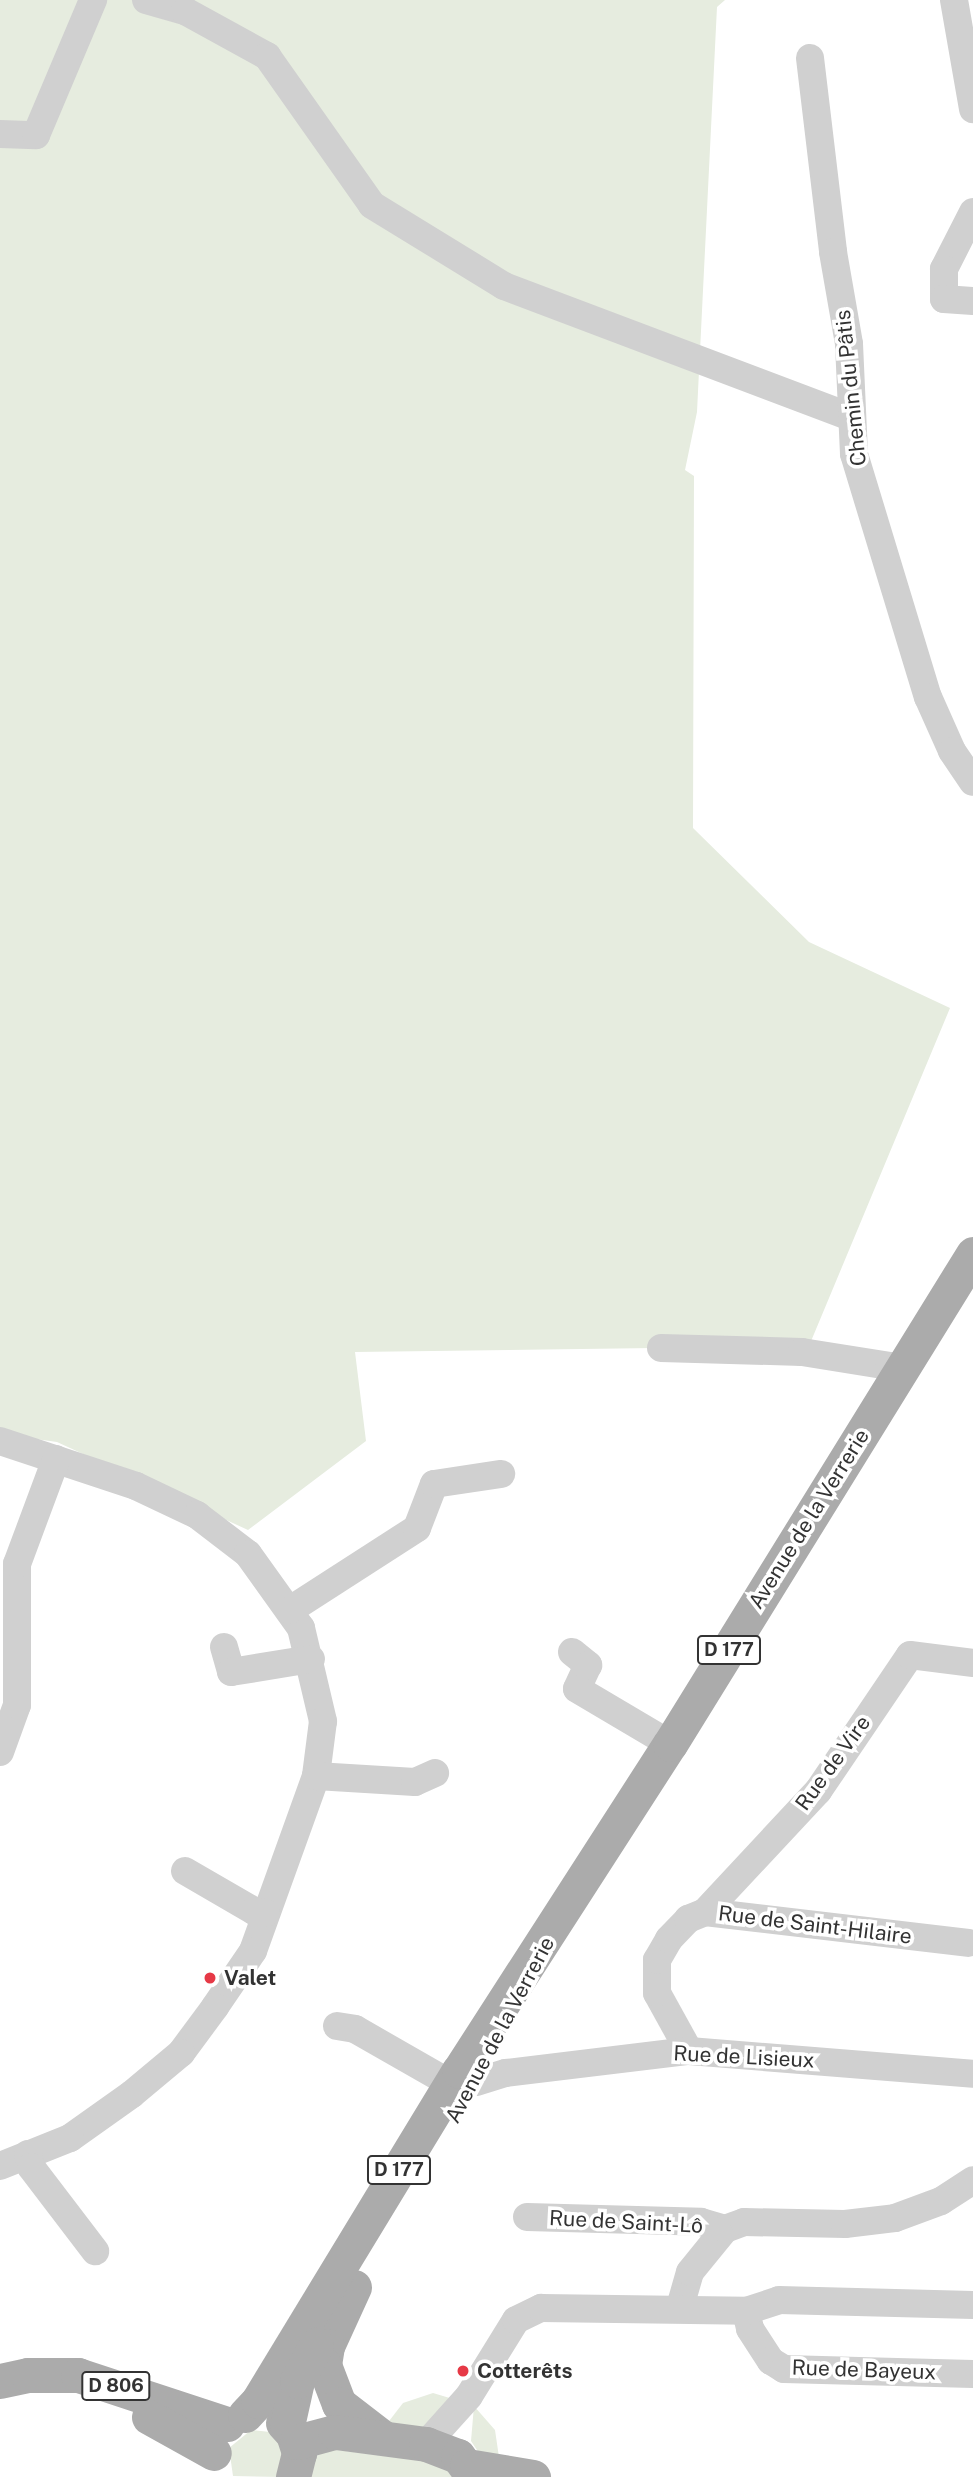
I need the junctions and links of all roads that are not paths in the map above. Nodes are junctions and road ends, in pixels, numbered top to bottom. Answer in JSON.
{"nodes":[{"id":1,"x":93,"y":0,"type":"edge"},
{"id":2,"x":146,"y":0,"type":"edge"},
{"id":3,"x":954,"y":0,"type":"edge"},
{"id":4,"x":810,"y":58,"type":"dead end"},
{"id":5,"x":973,"y":108,"type":"edge"},
{"id":6,"x":0,"y":134,"type":"edge"},
{"id":7,"x":973,"y":212,"type":"edge"},
{"id":8,"x":973,"y":301,"type":"edge"},
{"id":9,"x":850,"y":417,"type":"junction"},
{"id":10,"x":973,"y":782,"type":"edge"},
{"id":11,"x":973,"y":1254,"type":"edge"},
{"id":12,"x":661,"y":1348,"type":"dead end"},
{"id":13,"x":900,"y":1372,"type":"junction"},
{"id":14,"x":0,"y":1441,"type":"edge"},
{"id":15,"x":56,"y":1459,"type":"junction"},
{"id":16,"x":501,"y":1474,"type":"dead end"},
{"id":17,"x":8,"y":1563,"type":"edge"},
{"id":18,"x":290,"y":1610,"type":"junction"},
{"id":19,"x":224,"y":1647,"type":"dead end"},
{"id":20,"x":572,"y":1652,"type":"dead end"},
{"id":21,"x":311,"y":1659,"type":"junction"},
{"id":22,"x":973,"y":1663,"type":"edge"},
{"id":23,"x":670,"y":1744,"type":"junction"},
{"id":24,"x":0,"y":1752,"type":"edge"},
{"id":25,"x":435,"y":1773,"type":"dead end"},
{"id":26,"x":316,"y":1776,"type":"junction"},
{"id":27,"x":185,"y":1871,"type":"dead end"},
{"id":28,"x":705,"y":1912,"type":"junction"},
{"id":29,"x":266,"y":1913,"type":"junction"},
{"id":30,"x":968,"y":1943,"type":"dead end"},
{"id":31,"x":337,"y":2026,"type":"dead end"},
{"id":32,"x":689,"y":2051,"type":"junction"},
{"id":33,"x":973,"y":2074,"type":"edge"},
{"id":34,"x":463,"y":2083,"type":"junction"},
{"id":35,"x":28,"y":2154,"type":"junction"},
{"id":36,"x":0,"y":2166,"type":"edge"},
{"id":37,"x":973,"y":2180,"type":"edge"},
{"id":38,"x":527,"y":2217,"type":"dead end"},
{"id":39,"x":725,"y":2229,"type":"junction"},
{"id":40,"x":95,"y":2251,"type":"dead end"},
{"id":41,"x":354,"y":2287,"type":"junction"},
{"id":42,"x":973,"y":2305,"type":"edge"},
{"id":43,"x":680,"y":2307,"type":"junction"},
{"id":44,"x":746,"y":2311,"type":"junction"},
{"id":45,"x":973,"y":2374,"type":"edge"},
{"id":46,"x":0,"y":2381,"type":"edge"},
{"id":47,"x":0,"y":2398,"type":"edge"},
{"id":48,"x":464,"y":2402,"type":"junction"},
{"id":49,"x":292,"y":2434,"type":"junction"},
{"id":50,"x":385,"y":2439,"type":"junction"},
{"id":51,"x":226,"y":2442,"type":"edge"},
{"id":52,"x":426,"y":2444,"type":"junction"},
{"id":53,"x":470,"y":2472,"type":"edge"},
{"id":54,"x":293,"y":2477,"type":"edge"},
{"id":55,"x":533,"y":2477,"type":"edge"}],
"edges":[{"from":1,"to":6,"type":"street"},
{"from":2,"to":9,"type":"street"},
{"from":3,"to":5,"type":"street"},
{"from":4,"to":9,"type":"street","name":"Chemin du Pâtis"},
{"from":7,"to":8,"type":"street"},
{"from":9,"to":10,"type":"street","name":"Chemin du Pâtis"},
{"from":11,"to":13,"type":"main road","name":"Avenue de la Verrerie","number":"D 177"},
{"from":12,"to":13,"type":"street"},
{"from":13,"to":23,"type":"main road","name":"Avenue de la Verrerie","number":"D 177"},
{"from":14,"to":15,"type":"street"},
{"from":15,"to":17,"type":"street"},
{"from":15,"to":18,"type":"street"},
{"from":16,"to":18,"type":"street"},
{"from":17,"to":24,"type":"street"},
{"from":18,"to":21,"type":"street"},
{"from":19,"to":21,"type":"street"},
{"from":20,"to":23,"type":"street"},
{"from":21,"to":26,"type":"street"},
{"from":22,"to":28,"type":"street","name":"Rue de Vire"},
{"from":23,"to":34,"type":"main road","name":"Avenue de la Verrerie","number":"D 177"},
{"from":25,"to":26,"type":"street"},
{"from":26,"to":29,"type":"street"},
{"from":27,"to":29,"type":"street"},
{"from":28,"to":30,"type":"street","name":"Rue de Saint-Hilaire"},
{"from":28,"to":32,"type":"street","name":"Rue de Saint-Hilaire"},
{"from":29,"to":35,"type":"street"},
{"from":31,"to":34,"type":"street","name":"Avenue de la Verrerie"},
{"from":32,"to":33,"type":"street","name":"Rue de Lisieux"},
{"from":32,"to":34,"type":"street","name":"Rue de Lisieux"},
{"from":34,"to":41,"type":"main road","name":"Avenue de la Verrerie","number":"D 177"},
{"from":34,"to":51,"type":"main road","name":"Avenue de la Verrerie","number":"D 177"},
{"from":35,"to":36,"type":"street"},
{"from":35,"to":40,"type":"street"},
{"from":37,"to":39,"type":"street","name":"Rue de Saint-Lô"},
{"from":38,"to":39,"type":"street","name":"Rue de Saint-Lô"},
{"from":39,"to":43,"type":"street","name":"Rue de Saint-Lô"},
{"from":41,"to":49,"type":"main road","name":"Avenue de la Verrerie","number":"D 177"},
{"from":41,"to":50,"type":"main road"},
{"from":42,"to":44,"type":"street"},
{"from":43,"to":44,"type":"street"},
{"from":43,"to":48,"type":"street"},
{"from":44,"to":45,"type":"street","name":"Rue de Bayeux"},
{"from":46,"to":51,"type":"main road","number":"D 806"},
{"from":47,"to":51,"type":"main road","number":"D 806"},
{"from":48,"to":52,"type":"street"},
{"from":48,"to":53,"type":"street"},
{"from":49,"to":50,"type":"main road"},
{"from":49,"to":51,"type":"main road"},
{"from":49,"to":54,"type":"main road","name":"Avenue de la Verrerie"},
{"from":50,"to":52,"type":"main road"},
{"from":52,"to":53,"type":"main road"},
{"from":53,"to":55,"type":"main road"}]}
